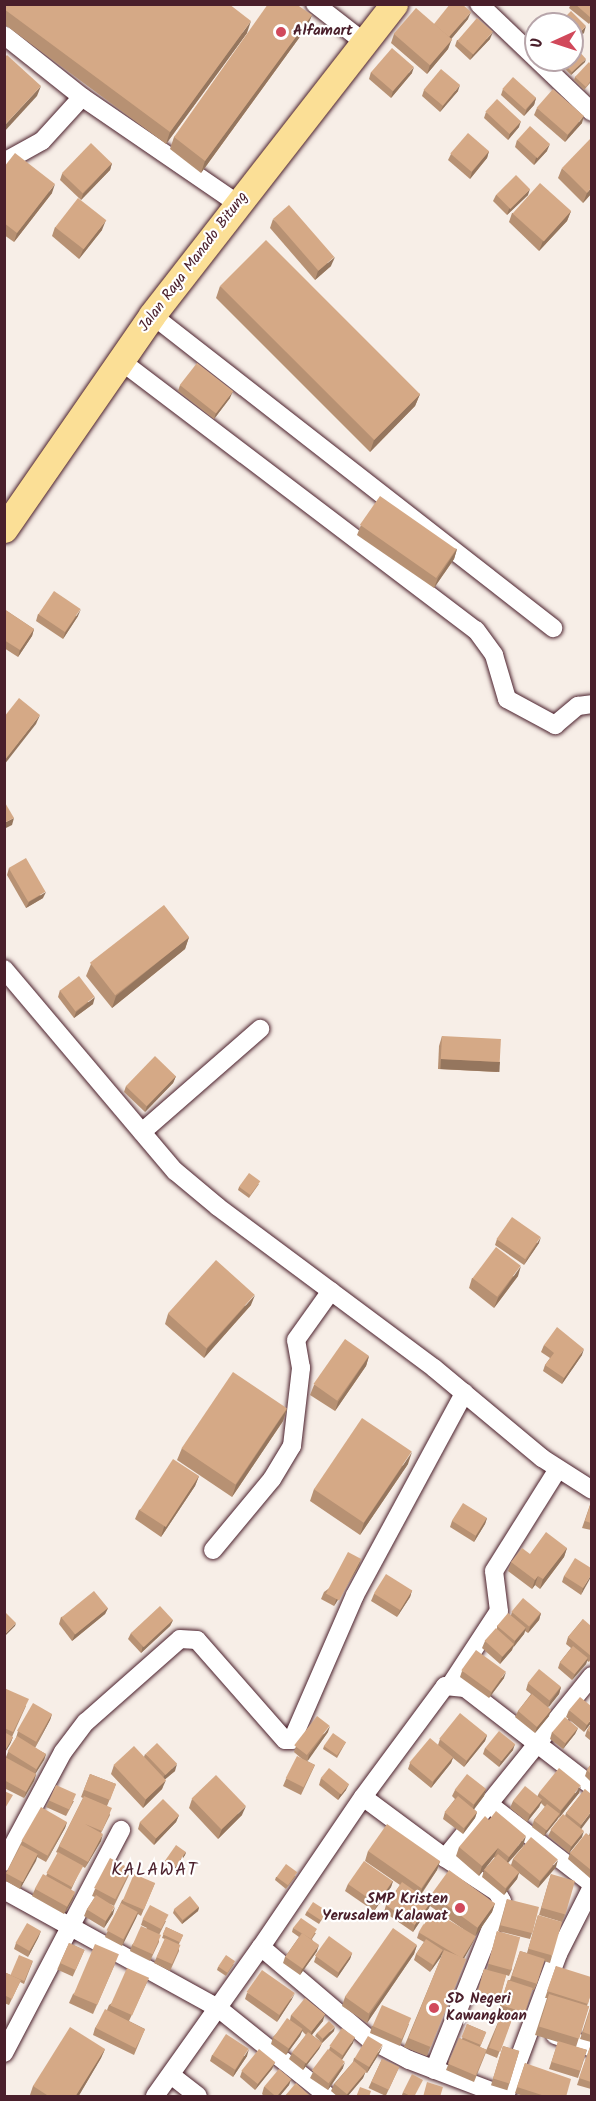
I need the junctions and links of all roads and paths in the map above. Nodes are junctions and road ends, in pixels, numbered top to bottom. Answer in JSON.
{"nodes":[{"id":1,"x":315,"y":4,"type":"edge"},
{"id":2,"x":479,"y":4,"type":"edge"},
{"id":3,"x":386,"y":8,"type":"edge"},
{"id":4,"x":4,"y":35,"type":"edge"},
{"id":5,"x":364,"y":42,"type":"junction"},
{"id":6,"x":82,"y":97,"type":"junction"},
{"id":7,"x":591,"y":112,"type":"edge"},
{"id":8,"x":4,"y":162,"type":"edge"},
{"id":9,"x":237,"y":203,"type":"junction"},
{"id":10,"x":152,"y":315,"type":"junction"},
{"id":11,"x":121,"y":361,"type":"junction"},
{"id":12,"x":4,"y":529,"type":"edge"},
{"id":13,"x":553,"y":628,"type":"dead end"},
{"id":14,"x":591,"y":704,"type":"edge"},
{"id":15,"x":4,"y":969,"type":"edge"},
{"id":16,"x":260,"y":1029,"type":"dead end"},
{"id":17,"x":142,"y":1132,"type":"junction"},
{"id":18,"x":331,"y":1291,"type":"junction"},
{"id":19,"x":464,"y":1393,"type":"junction"},
{"id":20,"x":558,"y":1469,"type":"junction"},
{"id":21,"x":591,"y":1490,"type":"edge"},
{"id":22,"x":213,"y":1550,"type":"dead end"},
{"id":23,"x":451,"y":1684,"type":"junction"},
{"id":24,"x":588,"y":1687,"type":"edge"},
{"id":25,"x":539,"y":1744,"type":"junction"},
{"id":26,"x":591,"y":1786,"type":"edge"},
{"id":27,"x":363,"y":1797,"type":"junction"},
{"id":28,"x":489,"y":1804,"type":"junction"},
{"id":29,"x":121,"y":1830,"type":"dead end"},
{"id":30,"x":445,"y":1858,"type":"junction"},
{"id":31,"x":4,"y":1862,"type":"edge"},
{"id":32,"x":591,"y":1885,"type":"edge"},
{"id":33,"x":4,"y":1890,"type":"edge"},
{"id":34,"x":72,"y":1924,"type":"junction"},
{"id":35,"x":261,"y":1947,"type":"junction"},
{"id":36,"x":553,"y":1968,"type":"junction"},
{"id":37,"x":572,"y":1975,"type":"edge"},
{"id":38,"x":218,"y":2008,"type":"junction"},
{"id":39,"x":531,"y":2026,"type":"junction"},
{"id":40,"x":591,"y":2048,"type":"edge"},
{"id":41,"x":4,"y":2053,"type":"edge"},
{"id":42,"x":434,"y":2070,"type":"junction"},
{"id":43,"x":171,"y":2075,"type":"junction"},
{"id":44,"x":155,"y":2097,"type":"edge"},
{"id":45,"x":198,"y":2097,"type":"edge"},
{"id":46,"x":328,"y":2097,"type":"edge"},
{"id":47,"x":505,"y":2097,"type":"edge"}],
"edges":[{"from":1,"to":5,"type":"street"},
{"from":2,"to":7,"type":"street"},
{"from":3,"to":5,"type":"highway","name":"Jalan Raya Manado Bitung"},
{"from":4,"to":6,"type":"street"},
{"from":5,"to":9,"type":"highway","name":"Jalan Raya Manado Bitung"},
{"from":6,"to":8,"type":"street"},
{"from":6,"to":9,"type":"street"},
{"from":9,"to":10,"type":"highway","name":"Jalan Raya Manado Bitung"},
{"from":10,"to":11,"type":"highway","name":"Jalan Raya Manado Bitung"},
{"from":10,"to":13,"type":"street"},
{"from":11,"to":12,"type":"highway","name":"Jalan Raya Manado Bitung"},
{"from":11,"to":14,"type":"street"},
{"from":15,"to":17,"type":"street"},
{"from":16,"to":17,"type":"street"},
{"from":17,"to":18,"type":"street"},
{"from":18,"to":19,"type":"street"},
{"from":18,"to":22,"type":"street"},
{"from":19,"to":20,"type":"street"},
{"from":19,"to":31,"type":"street"},
{"from":20,"to":21,"type":"street"},
{"from":20,"to":23,"type":"street"},
{"from":23,"to":25,"type":"street"},
{"from":23,"to":27,"type":"street"},
{"from":24,"to":25,"type":"street"},
{"from":25,"to":26,"type":"street"},
{"from":25,"to":28,"type":"street"},
{"from":27,"to":30,"type":"street"},
{"from":27,"to":35,"type":"street"},
{"from":28,"to":30,"type":"street"},
{"from":28,"to":32,"type":"street"},
{"from":29,"to":34,"type":"street"},
{"from":30,"to":42,"type":"street"},
{"from":32,"to":36,"type":"street"},
{"from":33,"to":34,"type":"street"},
{"from":34,"to":38,"type":"street"},
{"from":34,"to":41,"type":"street"},
{"from":35,"to":38,"type":"street"},
{"from":35,"to":42,"type":"street"},
{"from":36,"to":37,"type":"street"},
{"from":36,"to":39,"type":"street"},
{"from":38,"to":43,"type":"street"},
{"from":38,"to":46,"type":"street"},
{"from":39,"to":40,"type":"street"},
{"from":39,"to":47,"type":"street"},
{"from":42,"to":47,"type":"street"},
{"from":43,"to":44,"type":"street"},
{"from":43,"to":45,"type":"street"}]}
